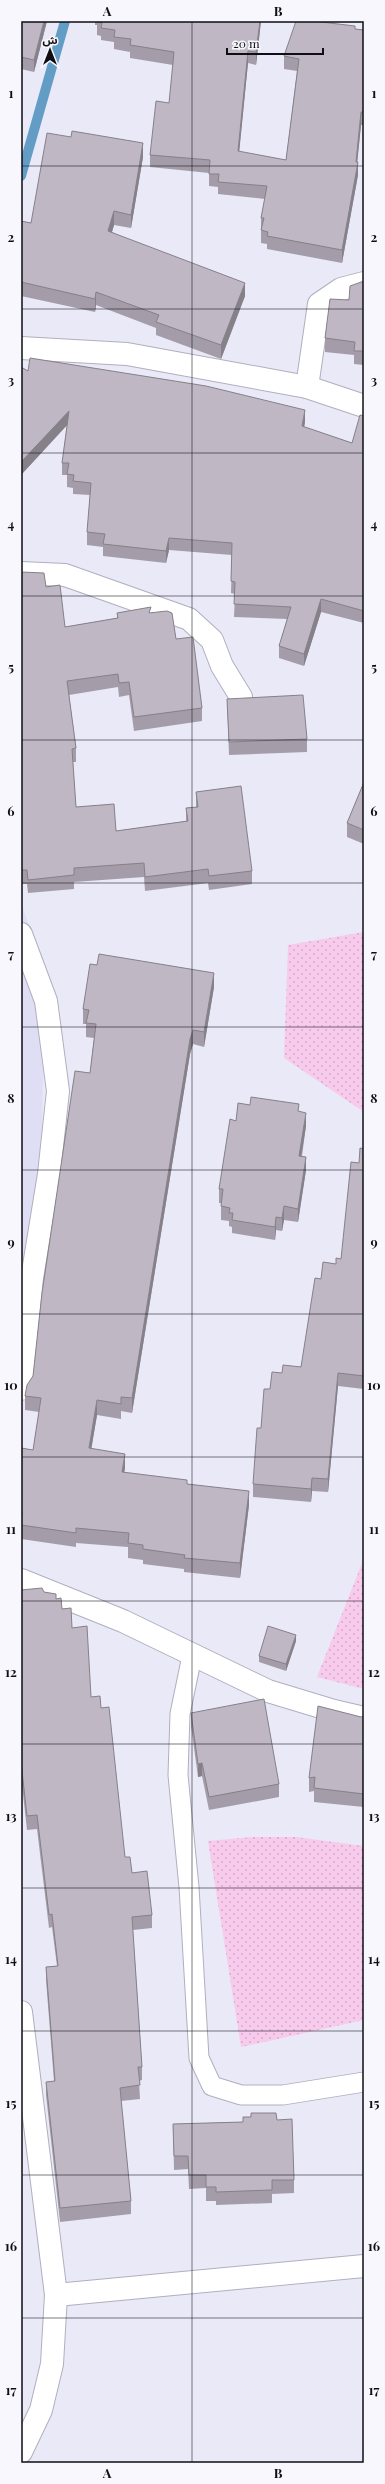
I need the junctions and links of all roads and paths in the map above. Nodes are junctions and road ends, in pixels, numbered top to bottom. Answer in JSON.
{"nodes":[{"id":1,"x":364,"y":283,"type":"edge"},
{"id":2,"x":21,"y":348,"type":"edge"},
{"id":3,"x":307,"y":388,"type":"junction"},
{"id":4,"x":364,"y":406,"type":"edge"},
{"id":5,"x":21,"y":573,"type":"edge"},
{"id":6,"x":241,"y":697,"type":"edge"},
{"id":7,"x":21,"y":934,"type":"edge"},
{"id":8,"x":21,"y":1389,"type":"edge"},
{"id":9,"x":21,"y":1580,"type":"edge"},
{"id":10,"x":192,"y":1656,"type":"junction"},
{"id":11,"x":364,"y":1718,"type":"edge"},
{"id":12,"x":21,"y":2012,"type":"edge"},
{"id":13,"x":364,"y":2082,"type":"edge"},
{"id":14,"x":364,"y":2266,"type":"edge"},
{"id":15,"x":56,"y":2295,"type":"junction"},
{"id":16,"x":21,"y":2452,"type":"edge"}],
"edges":[{"from":1,"to":3,"type":"street"},
{"from":2,"to":3,"type":"street"},
{"from":3,"to":4,"type":"street"},
{"from":5,"to":6,"type":"street"},
{"from":7,"to":8,"type":"street"},
{"from":9,"to":10,"type":"street"},
{"from":10,"to":11,"type":"street"},
{"from":10,"to":13,"type":"lane"},
{"from":12,"to":15,"type":"street"},
{"from":14,"to":15,"type":"street"},
{"from":15,"to":16,"type":"street"}]}
